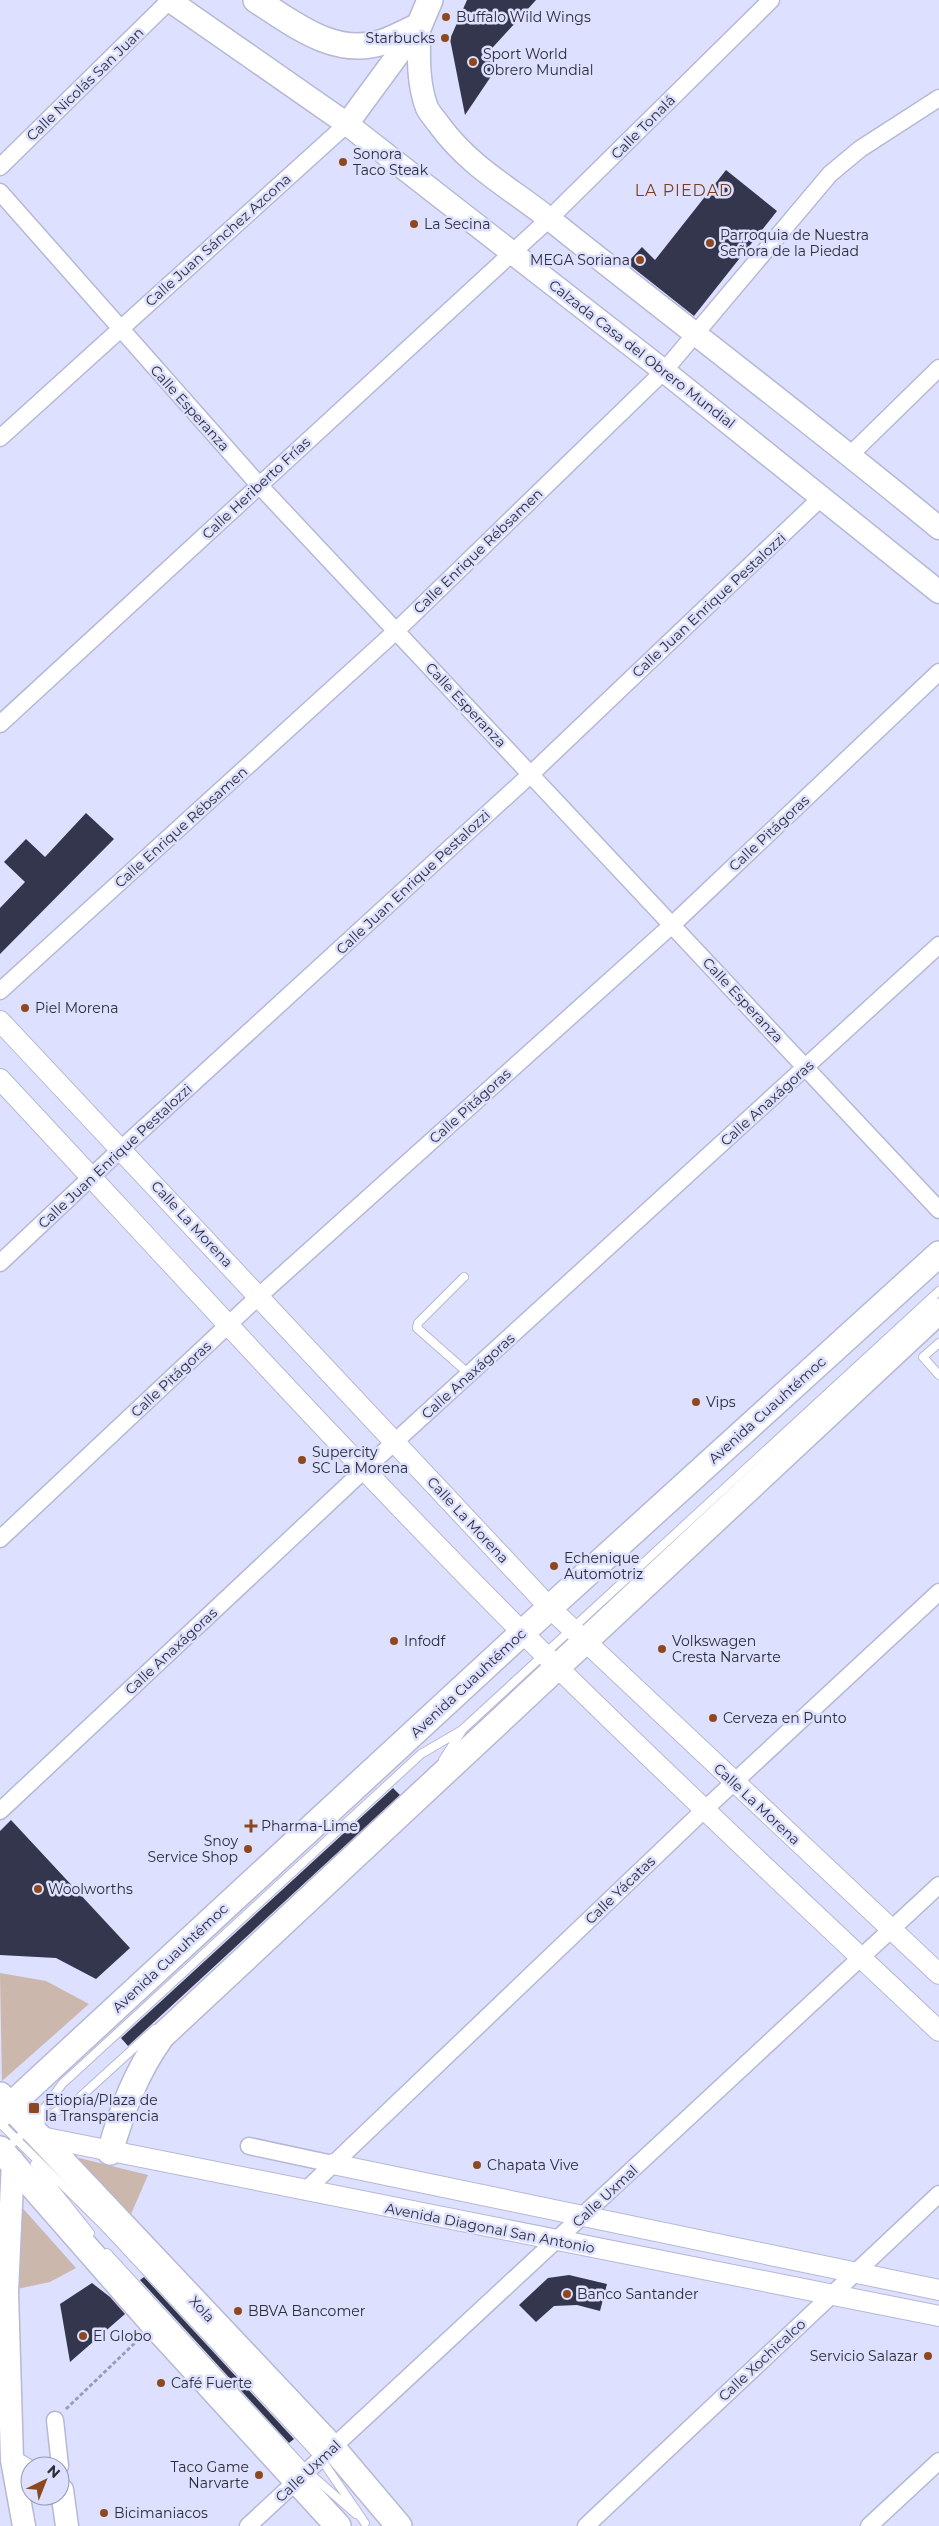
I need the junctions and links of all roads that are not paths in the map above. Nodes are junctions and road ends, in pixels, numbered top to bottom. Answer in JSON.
{"nodes":[{"id":1,"x":170,"y":0,"type":"edge"},
{"id":2,"x":256,"y":0,"type":"edge"},
{"id":3,"x":430,"y":0,"type":"edge"},
{"id":4,"x":771,"y":0,"type":"edge"},
{"id":5,"x":419,"y":26,"type":"junction"},
{"id":6,"x":939,"y":98,"type":"edge"},
{"id":7,"x":347,"y":124,"type":"junction"},
{"id":8,"x":0,"y":167,"type":"edge"},
{"id":9,"x":0,"y":192,"type":"edge"},
{"id":10,"x":549,"y":218,"type":"junction"},
{"id":11,"x":512,"y":252,"type":"junction"},
{"id":12,"x":120,"y":328,"type":"junction"},
{"id":13,"x":694,"y":336,"type":"junction"},
{"id":14,"x":939,"y":368,"type":"edge"},
{"id":15,"x":664,"y":371,"type":"junction"},
{"id":16,"x":0,"y":438,"type":"edge"},
{"id":17,"x":850,"y":455,"type":"junction"},
{"id":18,"x":259,"y":485,"type":"junction"},
{"id":19,"x":823,"y":496,"type":"junction"},
{"id":20,"x":939,"y":528,"type":"edge"},
{"id":21,"x":939,"y":592,"type":"edge"},
{"id":22,"x":396,"y":631,"type":"junction"},
{"id":23,"x":938,"y":675,"type":"edge"},
{"id":24,"x":0,"y":724,"type":"edge"},
{"id":25,"x":530,"y":774,"type":"junction"},
{"id":26,"x":672,"y":925,"type":"junction"},
{"id":27,"x":939,"y":945,"type":"edge"},
{"id":28,"x":0,"y":991,"type":"edge"},
{"id":29,"x":0,"y":1021,"type":"edge"},
{"id":30,"x":806,"y":1068,"type":"junction"},
{"id":31,"x":0,"y":1079,"type":"edge"},
{"id":32,"x":121,"y":1149,"type":"junction"},
{"id":33,"x":91,"y":1177,"type":"junction"},
{"id":34,"x":939,"y":1210,"type":"edge"},
{"id":35,"x":939,"y":1254,"type":"edge"},
{"id":36,"x":0,"y":1264,"type":"edge"},
{"id":37,"x":464,"y":1277,"type":"dead end"},
{"id":38,"x":939,"y":1291,"type":"edge"},
{"id":39,"x":259,"y":1296,"type":"junction"},
{"id":40,"x":939,"y":1311,"type":"edge"},
{"id":41,"x":228,"y":1325,"type":"junction"},
{"id":42,"x":939,"y":1343,"type":"edge"},
{"id":43,"x":469,"y":1374,"type":"junction"},
{"id":44,"x":939,"y":1375,"type":"edge"},
{"id":45,"x":394,"y":1443,"type":"junction"},
{"id":46,"x":365,"y":1469,"type":"junction"},
{"id":47,"x":0,"y":1539,"type":"edge"},
{"id":48,"x":939,"y":1592,"type":"edge"},
{"id":49,"x":550,"y":1608,"type":"junction"},
{"id":50,"x":523,"y":1632,"type":"junction"},
{"id":51,"x":578,"y":1635,"type":"junction"},
{"id":52,"x":551,"y":1660,"type":"junction"},
{"id":53,"x":462,"y":1730,"type":"junction"},
{"id":54,"x":734,"y":1782,"type":"junction"},
{"id":55,"x":704,"y":1810,"type":"junction"},
{"id":56,"x":0,"y":1811,"type":"edge"},
{"id":57,"x":939,"y":1885,"type":"edge"},
{"id":58,"x":290,"y":1904,"type":"dead end"},
{"id":59,"x":891,"y":1929,"type":"junction"},
{"id":60,"x":861,"y":1957,"type":"junction"},
{"id":61,"x":939,"y":1974,"type":"edge"},
{"id":62,"x":158,"y":2025,"type":"dead end"},
{"id":63,"x":939,"y":2031,"type":"edge"},
{"id":64,"x":2,"y":2109,"type":"edge"},
{"id":65,"x":249,"y":2146,"type":"dead end"},
{"id":66,"x":13,"y":2149,"type":"edge"},
{"id":67,"x":110,"y":2152,"type":"junction"},
{"id":68,"x":333,"y":2164,"type":"junction"},
{"id":69,"x":305,"y":2192,"type":"junction"},
{"id":70,"x":939,"y":2194,"type":"edge"},
{"id":71,"x":583,"y":2216,"type":"junction"},
{"id":72,"x":93,"y":2237,"type":"dead end"},
{"id":73,"x":557,"y":2242,"type":"junction"},
{"id":74,"x":100,"y":2245,"type":"dead end"},
{"id":75,"x":855,"y":2272,"type":"junction"},
{"id":76,"x":939,"y":2290,"type":"edge"},
{"id":77,"x":832,"y":2293,"type":"junction"},
{"id":78,"x":939,"y":2316,"type":"edge"},
{"id":79,"x":5,"y":2415,"type":"edge"},
{"id":80,"x":55,"y":2420,"type":"road end"},
{"id":81,"x":327,"y":2454,"type":"junction"},
{"id":82,"x":58,"y":2456,"type":"edge"},
{"id":83,"x":939,"y":2461,"type":"edge"},
{"id":84,"x":14,"y":2467,"type":"edge"},
{"id":85,"x":303,"y":2476,"type":"junction"},
{"id":86,"x":65,"y":2506,"type":"edge"},
{"id":87,"x":367,"y":2524,"type":"edge"},
{"id":88,"x":24,"y":2526,"type":"edge"},
{"id":89,"x":68,"y":2526,"type":"edge"},
{"id":90,"x":248,"y":2526,"type":"edge"},
{"id":91,"x":338,"y":2526,"type":"edge"},
{"id":92,"x":400,"y":2526,"type":"edge"},
{"id":93,"x":586,"y":2526,"type":"edge"},
{"id":94,"x":869,"y":2526,"type":"edge"}],
"edges":[{"from":1,"to":7,"type":"main road","name":"Calzada Casa del Obrero Mundial"},
{"from":1,"to":8,"type":"street","name":"Calle Nicolás San Juan"},
{"from":2,"to":5,"type":"main road"},
{"from":3,"to":5,"type":"main road"},
{"from":4,"to":10,"type":"street","name":"Calle Tonalá"},
{"from":5,"to":7,"type":"main road","name":"Calle Juan Sánchez Azcona"},
{"from":5,"to":10,"type":"main road"},
{"from":6,"to":13,"type":"street","name":"Calle Enrique Rébsamen"},
{"from":7,"to":11,"type":"main road","name":"Calzada Casa del Obrero Mundial"},
{"from":7,"to":12,"type":"street","name":"Calle Juan Sánchez Azcona"},
{"from":9,"to":12,"type":"street","name":"Calle Esperanza"},
{"from":10,"to":11,"type":"street","name":"Calle Tonalá"},
{"from":10,"to":13,"type":"main road"},
{"from":11,"to":15,"type":"main road","name":"Calzada Casa del Obrero Mundial"},
{"from":11,"to":18,"type":"street","name":"Calle Heriberto Frías"},
{"from":12,"to":16,"type":"street","name":"Calle Juan Sánchez Azcona"},
{"from":12,"to":18,"type":"street","name":"Calle Esperanza"},
{"from":13,"to":15,"type":"street","name":"Calle Enrique Rébsamen"},
{"from":13,"to":17,"type":"main road"},
{"from":14,"to":17,"type":"street"},
{"from":15,"to":19,"type":"main road","name":"Calzada Casa del Obrero Mundial"},
{"from":15,"to":22,"type":"street","name":"Calle Enrique Rébsamen"},
{"from":17,"to":20,"type":"main road"},
{"from":18,"to":22,"type":"street","name":"Calle Esperanza"},
{"from":18,"to":24,"type":"street","name":"Calle Heriberto Frías"},
{"from":19,"to":21,"type":"main road","name":"Calzada Casa del Obrero Mundial"},
{"from":19,"to":25,"type":"street","name":"Calle Juan Enrique Pestalozzi"},
{"from":22,"to":25,"type":"street","name":"Calle Esperanza"},
{"from":22,"to":28,"type":"street","name":"Calle Enrique Rébsamen"},
{"from":23,"to":26,"type":"street","name":"Calle Pitágoras"},
{"from":25,"to":26,"type":"street","name":"Calle Esperanza"},
{"from":25,"to":32,"type":"street","name":"Calle Juan Enrique Pestalozzi"},
{"from":26,"to":30,"type":"street","name":"Calle Esperanza"},
{"from":26,"to":39,"type":"street","name":"Calle Pitágoras"},
{"from":27,"to":30,"type":"street","name":"Calle Anaxágoras"},
{"from":29,"to":32,"type":"street","name":"Calle La Morena"},
{"from":30,"to":34,"type":"street","name":"Calle Esperanza"},
{"from":30,"to":43,"type":"street","name":"Calle Anaxágoras"},
{"from":31,"to":33,"type":"street"},
{"from":32,"to":33,"type":"street","name":"Calle Juan Enrique Pestalozzi"},
{"from":32,"to":39,"type":"street","name":"Calle La Morena"},
{"from":33,"to":36,"type":"street","name":"Calle Juan Enrique Pestalozzi"},
{"from":33,"to":41,"type":"street"},
{"from":35,"to":49,"type":"main road","name":"Avenida Cuauhtémoc"},
{"from":37,"to":43,"type":"lane"},
{"from":38,"to":51,"type":"lane","name":"Avenida Cuauhtémoc"},
{"from":39,"to":41,"type":"street","name":"Calle Pitágoras"},
{"from":39,"to":45,"type":"street","name":"Calle La Morena"},
{"from":40,"to":51,"type":"main road","name":"Avenida Cuauhtémoc"},
{"from":41,"to":46,"type":"street"},
{"from":41,"to":47,"type":"street","name":"Calle Pitágoras"},
{"from":42,"to":44,"type":"lane"},
{"from":43,"to":45,"type":"street","name":"Calle Anaxágoras"},
{"from":45,"to":46,"type":"street","name":"Calle Anaxágoras"},
{"from":45,"to":49,"type":"street","name":"Calle La Morena"},
{"from":46,"to":50,"type":"street"},
{"from":46,"to":56,"type":"street","name":"Calle Anaxágoras"},
{"from":48,"to":54,"type":"street","name":"Calle Yácatas"},
{"from":49,"to":50,"type":"main road","name":"Avenida Cuauhtémoc"},
{"from":49,"to":51,"type":"street","name":"Calle La Morena"},
{"from":50,"to":52,"type":"street"},
{"from":50,"to":64,"type":"main road","name":"Avenida Cuauhtémoc"},
{"from":51,"to":52,"type":"main road","name":"Avenida Cuauhtémoc"},
{"from":51,"to":54,"type":"street","name":"Calle La Morena"},
{"from":52,"to":53,"type":"lane","name":"Avenida Cuauhtémoc"},
{"from":52,"to":55,"type":"street"},
{"from":52,"to":67,"type":"main road","name":"Avenida Cuauhtémoc"},
{"from":53,"to":58,"type":"lane","name":"Avenida Cuauhtémoc"},
{"from":53,"to":66,"type":"lane","name":"Avenida Cuauhtémoc"},
{"from":54,"to":55,"type":"street","name":"Calle Yácatas"},
{"from":54,"to":59,"type":"street","name":"Calle La Morena"},
{"from":55,"to":60,"type":"street"},
{"from":55,"to":68,"type":"street","name":"Calle Yácatas"},
{"from":57,"to":59,"type":"street","name":"Calle Uxmal"},
{"from":59,"to":60,"type":"street","name":"Calle Uxmal"},
{"from":59,"to":61,"type":"street","name":"Calle La Morena"},
{"from":60,"to":63,"type":"street"},
{"from":60,"to":71,"type":"street","name":"Calle Uxmal"},
{"from":62,"to":66,"type":"lane"},
{"from":64,"to":66,"type":"main road","name":"Xola"},
{"from":65,"to":68,"type":"street"},
{"from":66,"to":67,"type":"street","name":"Avenida Diagonal San Antonio"},
{"from":66,"to":72,"type":"lane"},
{"from":66,"to":79,"type":"main road"},
{"from":66,"to":81,"type":"main road","name":"Xola"},
{"from":66,"to":85,"type":"main road","name":"Xola"},
{"from":67,"to":69,"type":"street","name":"Avenida Diagonal San Antonio"},
{"from":68,"to":69,"type":"street","name":"Calle Yácatas"},
{"from":68,"to":71,"type":"street"},
{"from":69,"to":73,"type":"street","name":"Avenida Diagonal San Antonio"},
{"from":70,"to":75,"type":"street","name":"Calle Xochicalco"},
{"from":71,"to":73,"type":"street","name":"Calle Uxmal"},
{"from":71,"to":75,"type":"street"},
{"from":73,"to":77,"type":"street","name":"Avenida Diagonal San Antonio"},
{"from":73,"to":81,"type":"street","name":"Calle Uxmal"},
{"from":74,"to":85,"type":"lane"},
{"from":75,"to":76,"type":"street"},
{"from":75,"to":77,"type":"street","name":"Calle Xochicalco"},
{"from":77,"to":78,"type":"street","name":"Avenida Diagonal San Antonio"},
{"from":77,"to":93,"type":"street","name":"Calle Xochicalco"},
{"from":79,"to":84,"type":"main road"},
{"from":80,"to":82,"type":"street"},
{"from":81,"to":85,"type":"street","name":"Calle Uxmal"},
{"from":81,"to":87,"type":"lane"},
{"from":81,"to":92,"type":"main road","name":"Xola"},
{"from":83,"to":94,"type":"street"},
{"from":84,"to":88,"type":"main road"},
{"from":85,"to":87,"type":"lane"},
{"from":85,"to":90,"type":"street","name":"Calle Uxmal"},
{"from":85,"to":91,"type":"main road","name":"Xola"},
{"from":86,"to":89,"type":"main road"}]}
